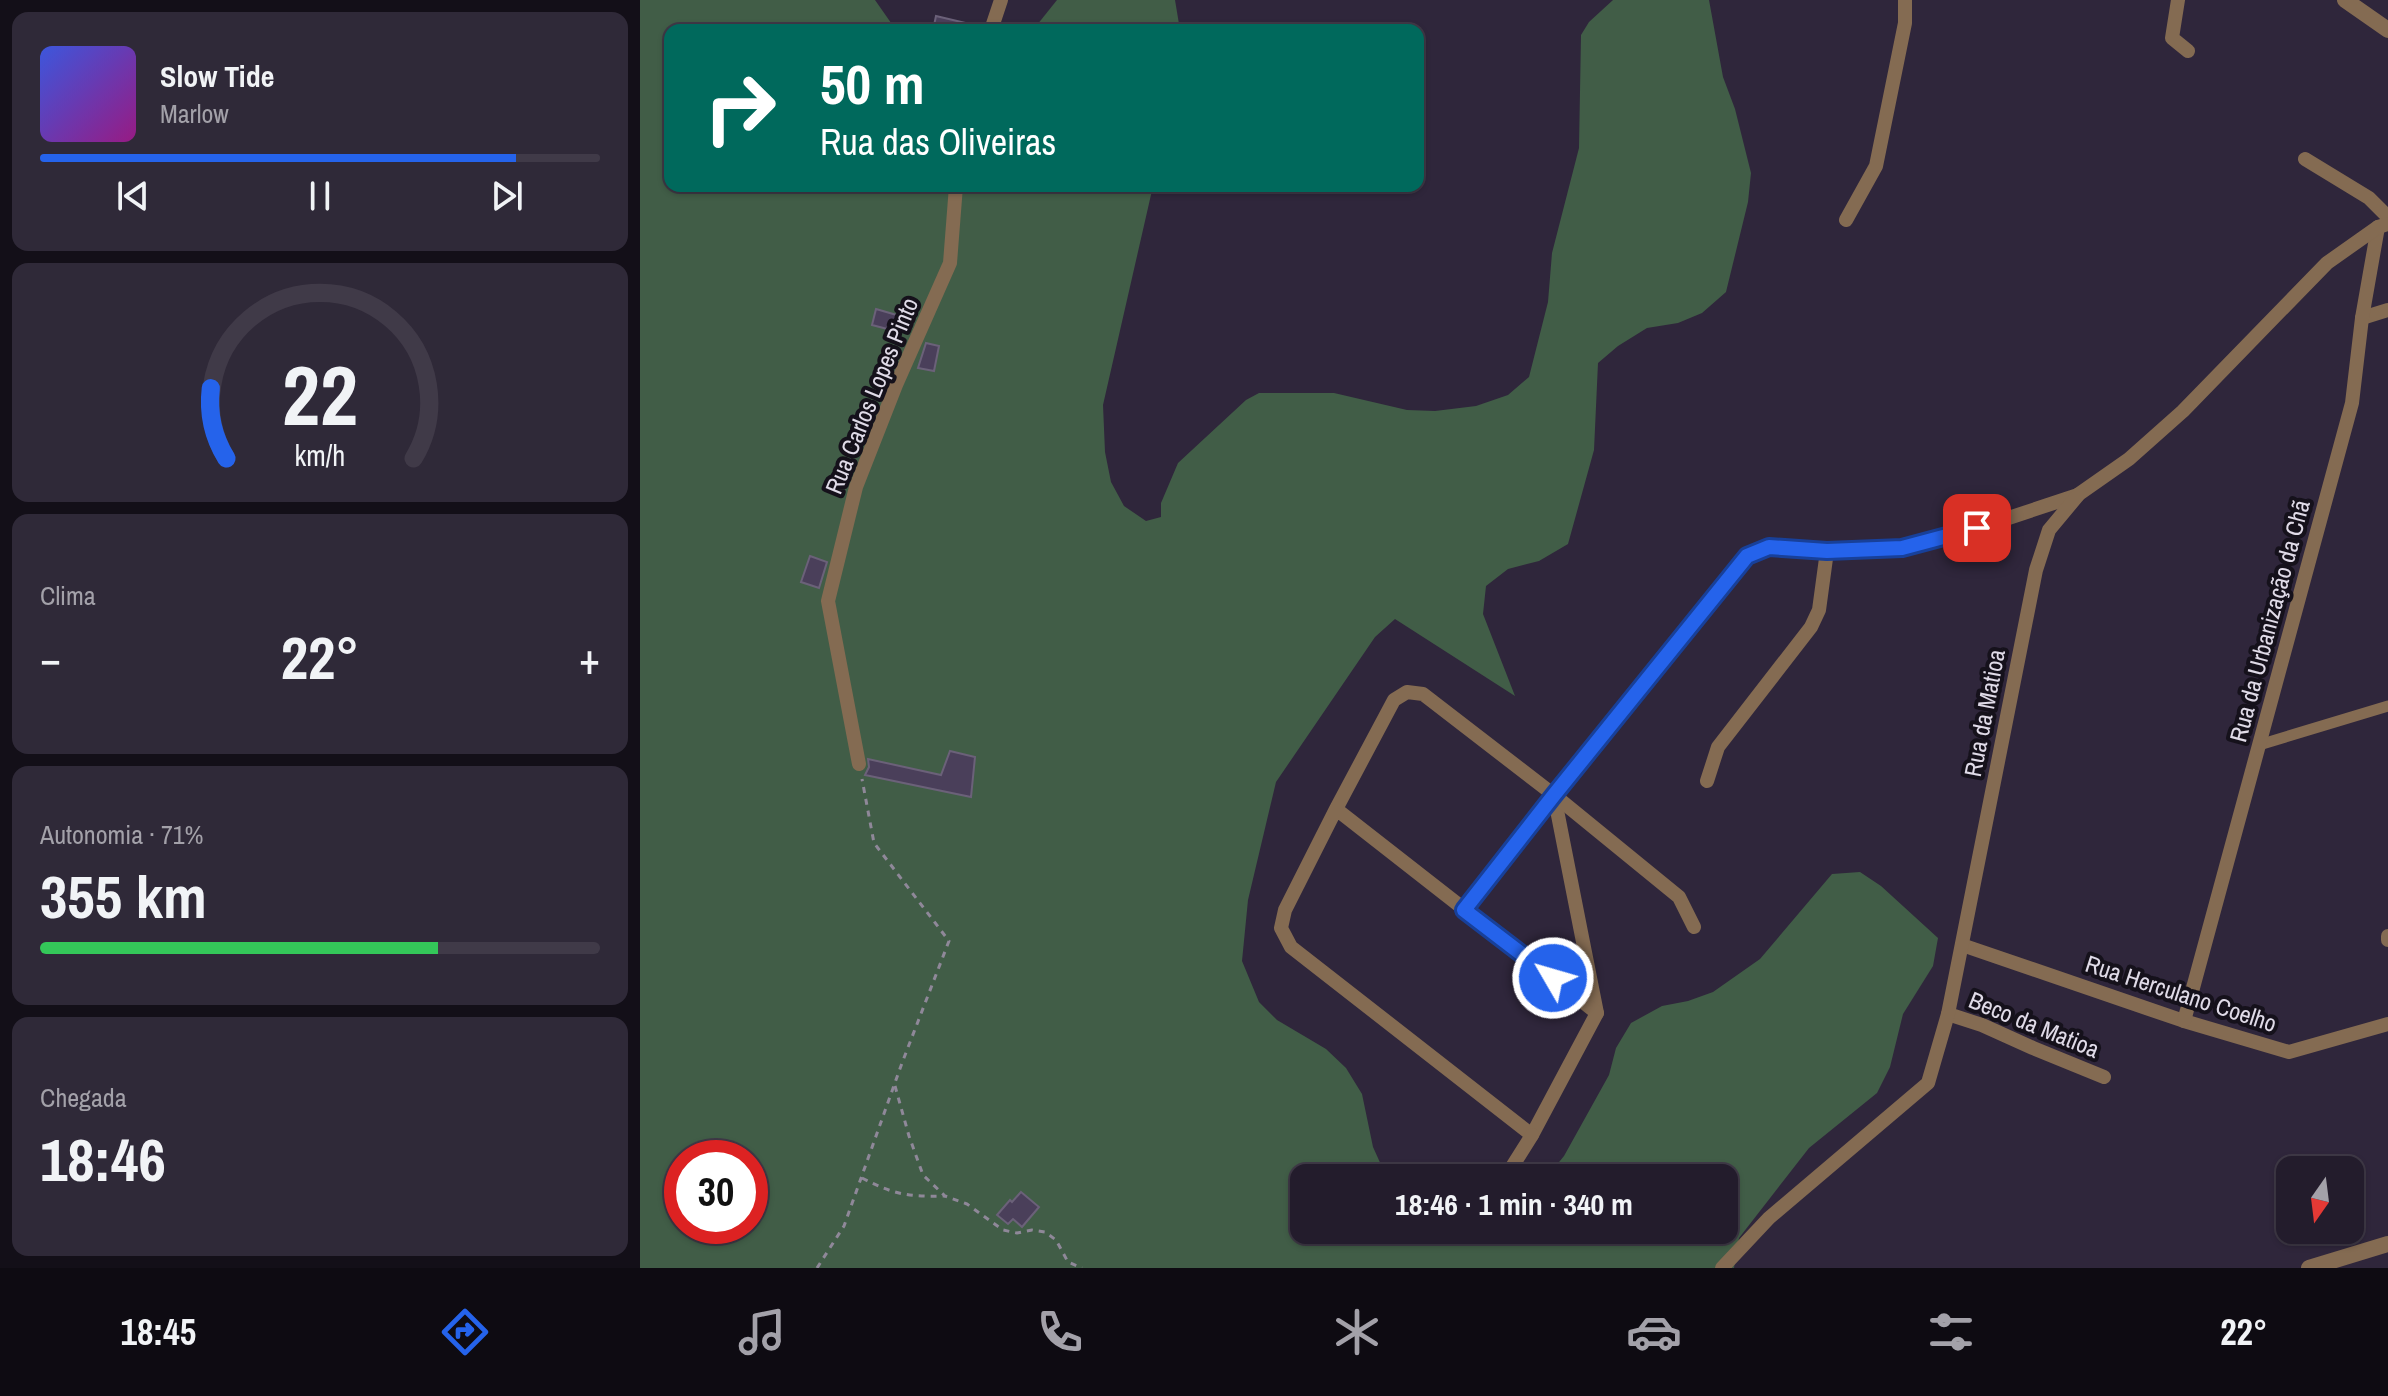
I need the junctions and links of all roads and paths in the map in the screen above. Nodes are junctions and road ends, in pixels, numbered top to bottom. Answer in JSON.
{"nodes":[{"id":1,"x":1001,"y":0,"type":"edge"},
{"id":2,"x":1905,"y":0,"type":"edge"},
{"id":3,"x":2178,"y":0,"type":"edge"},
{"id":4,"x":2345,"y":0,"type":"edge"},
{"id":5,"x":993,"y":24,"type":"edge"},
{"id":6,"x":2388,"y":30,"type":"edge"},
{"id":7,"x":2188,"y":51,"type":"dead end"},
{"id":8,"x":2305,"y":159,"type":"dead end"},
{"id":9,"x":956,"y":192,"type":"edge"},
{"id":10,"x":1846,"y":220,"type":"dead end"},
{"id":11,"x":2385,"y":223,"type":"edge"},
{"id":12,"x":2388,"y":310,"type":"edge"},
{"id":13,"x":2362,"y":318,"type":"junction"},
{"id":14,"x":2079,"y":494,"type":"junction"},
{"id":15,"x":1827,"y":551,"type":"junction"},
{"id":16,"x":2388,"y":706,"type":"edge"},
{"id":17,"x":2259,"y":745,"type":"junction"},
{"id":18,"x":859,"y":764,"type":"joint"},
{"id":19,"x":1707,"y":781,"type":"dead end"},
{"id":20,"x":1554,"y":795,"type":"junction"},
{"id":21,"x":1336,"y":809,"type":"junction"},
{"id":22,"x":1464,"y":910,"type":"junction"},
{"id":23,"x":1694,"y":927,"type":"dead end"},
{"id":24,"x":1962,"y":945,"type":"junction"},
{"id":25,"x":1597,"y":1013,"type":"junction"},
{"id":26,"x":1948,"y":1014,"type":"junction"},
{"id":27,"x":2184,"y":1021,"type":"junction"},
{"id":28,"x":2388,"y":1024,"type":"edge"},
{"id":29,"x":2104,"y":1077,"type":"dead end"},
{"id":30,"x":895,"y":1084,"type":"junction"},
{"id":31,"x":1532,"y":1135,"type":"junction"},
{"id":32,"x":1514,"y":1164,"type":"edge"},
{"id":33,"x":862,"y":1178,"type":"junction"},
{"id":34,"x":945,"y":1196,"type":"junction"},
{"id":35,"x":2388,"y":1244,"type":"edge"},
{"id":36,"x":817,"y":1268,"type":"edge"},
{"id":37,"x":1082,"y":1268,"type":"edge"},
{"id":38,"x":1722,"y":1268,"type":"edge"},
{"id":39,"x":2309,"y":1268,"type":"edge"}],
"edges":[{"from":1,"to":5,"type":"street"},
{"from":2,"to":10,"type":"street"},
{"from":3,"to":7,"type":"street"},
{"from":4,"to":6,"type":"street"},
{"from":8,"to":11,"type":"street"},
{"from":9,"to":18,"type":"street","name":"Rua Carlos Lopes Pinto"},
{"from":11,"to":13,"type":"street","name":"Rua da Urbanização da Chã"},
{"from":11,"to":14,"type":"street","name":"Rua da Matioa"},
{"from":12,"to":13,"type":"street"},
{"from":13,"to":17,"type":"street","name":"Rua da Urbanização da Chã"},
{"from":14,"to":15,"type":"street"},
{"from":14,"to":24,"type":"street","name":"Rua da Matioa"},
{"from":15,"to":19,"type":"street"},
{"from":15,"to":20,"type":"street"},
{"from":16,"to":17,"type":"street"},
{"from":17,"to":27,"type":"street","name":"Rua da Urbanização da Chã"},
{"from":18,"to":30,"type":"path"},
{"from":20,"to":21,"type":"street"},
{"from":20,"to":22,"type":"street"},
{"from":20,"to":23,"type":"street"},
{"from":20,"to":25,"type":"street"},
{"from":21,"to":22,"type":"street"},
{"from":21,"to":31,"type":"street"},
{"from":22,"to":25,"type":"street"},
{"from":24,"to":26,"type":"street","name":"Rua da Matioa"},
{"from":24,"to":27,"type":"street","name":"Rua Herculano Coelho"},
{"from":25,"to":31,"type":"street"},
{"from":26,"to":29,"type":"street","name":"Beco da Matioa"},
{"from":26,"to":38,"type":"street","name":"Rua da Matioa"},
{"from":27,"to":28,"type":"street","name":"Rua Herculano Coelho"},
{"from":30,"to":33,"type":"path"},
{"from":30,"to":34,"type":"path"},
{"from":31,"to":32,"type":"street"},
{"from":33,"to":34,"type":"path"},
{"from":33,"to":36,"type":"path"},
{"from":34,"to":37,"type":"path"},
{"from":35,"to":39,"type":"street"}]}
